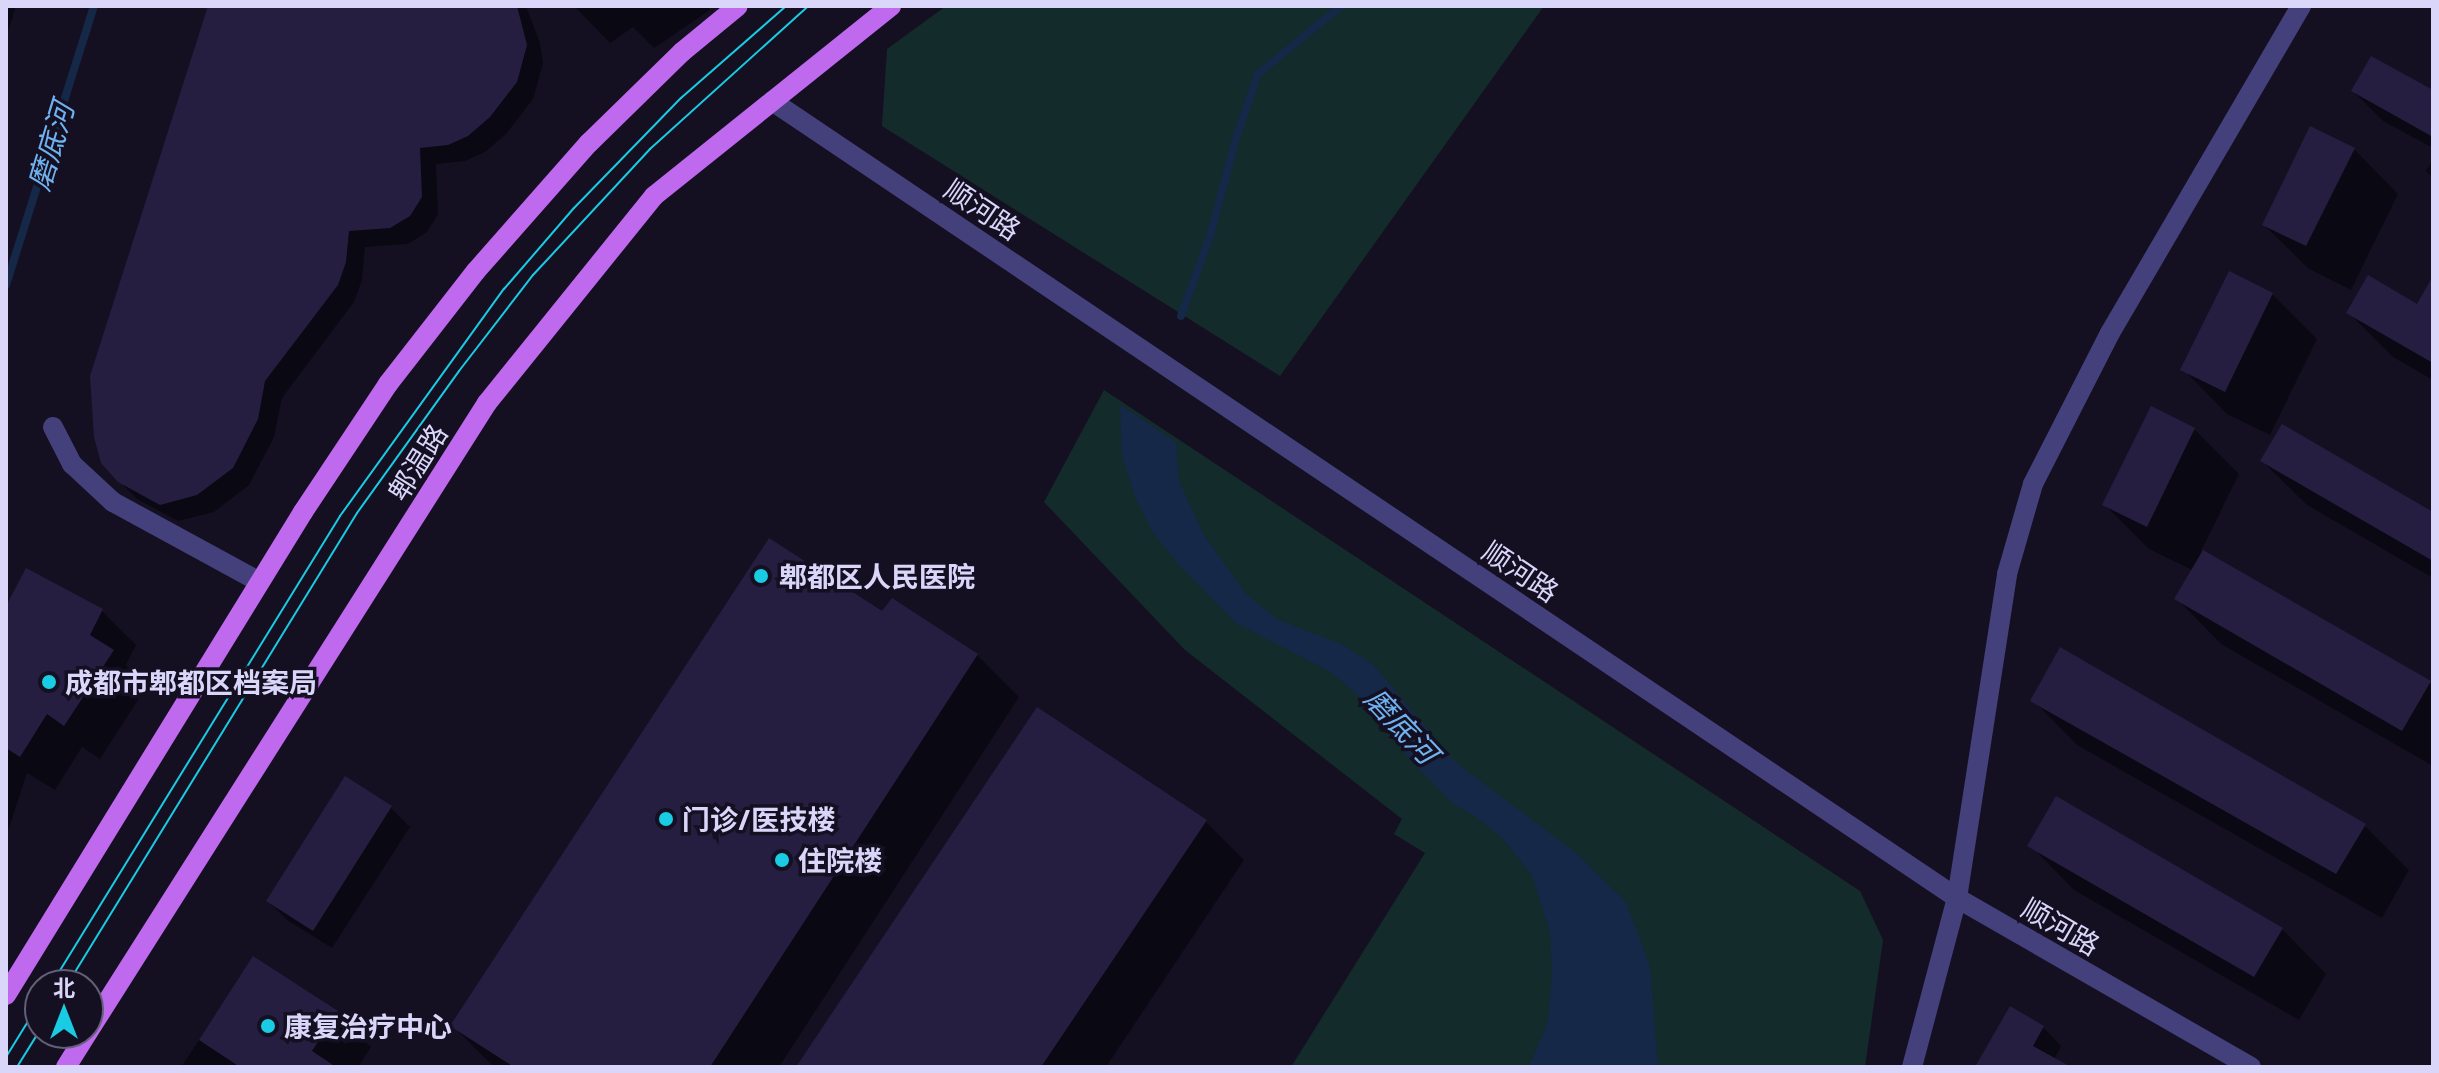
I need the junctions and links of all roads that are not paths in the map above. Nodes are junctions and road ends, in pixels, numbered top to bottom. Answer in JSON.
{"nodes":[{"id":1,"x":738,"y":6,"type":"edge"},
{"id":2,"x":891,"y":6,"type":"edge"},
{"id":3,"x":2301,"y":6,"type":"edge"},
{"id":4,"x":772,"y":101,"type":"junction"},
{"id":5,"x":53,"y":427,"type":"dead end"},
{"id":6,"x":260,"y":582,"type":"junction"},
{"id":7,"x":1957,"y":898,"type":"junction"},
{"id":8,"x":6,"y":995,"type":"edge"},
{"id":9,"x":104,"y":1008,"type":"edge"},
{"id":10,"x":78,"y":1049,"type":"edge"},
{"id":11,"x":66,"y":1067,"type":"edge"},
{"id":12,"x":1912,"y":1067,"type":"edge"},
{"id":13,"x":2251,"y":1067,"type":"edge"}],
"edges":[{"from":1,"to":6,"type":"main road"},
{"from":2,"to":4,"type":"main road","name":"郫温路"},
{"from":3,"to":7,"type":"street"},
{"from":4,"to":7,"type":"street","name":"顺河路"},
{"from":4,"to":9,"type":"main road","name":"郫温路"},
{"from":5,"to":6,"type":"street"},
{"from":6,"to":8,"type":"main road"},
{"from":7,"to":12,"type":"street"},
{"from":7,"to":13,"type":"street","name":"顺河路"},
{"from":10,"to":11,"type":"main road","name":"郫温路"}]}
